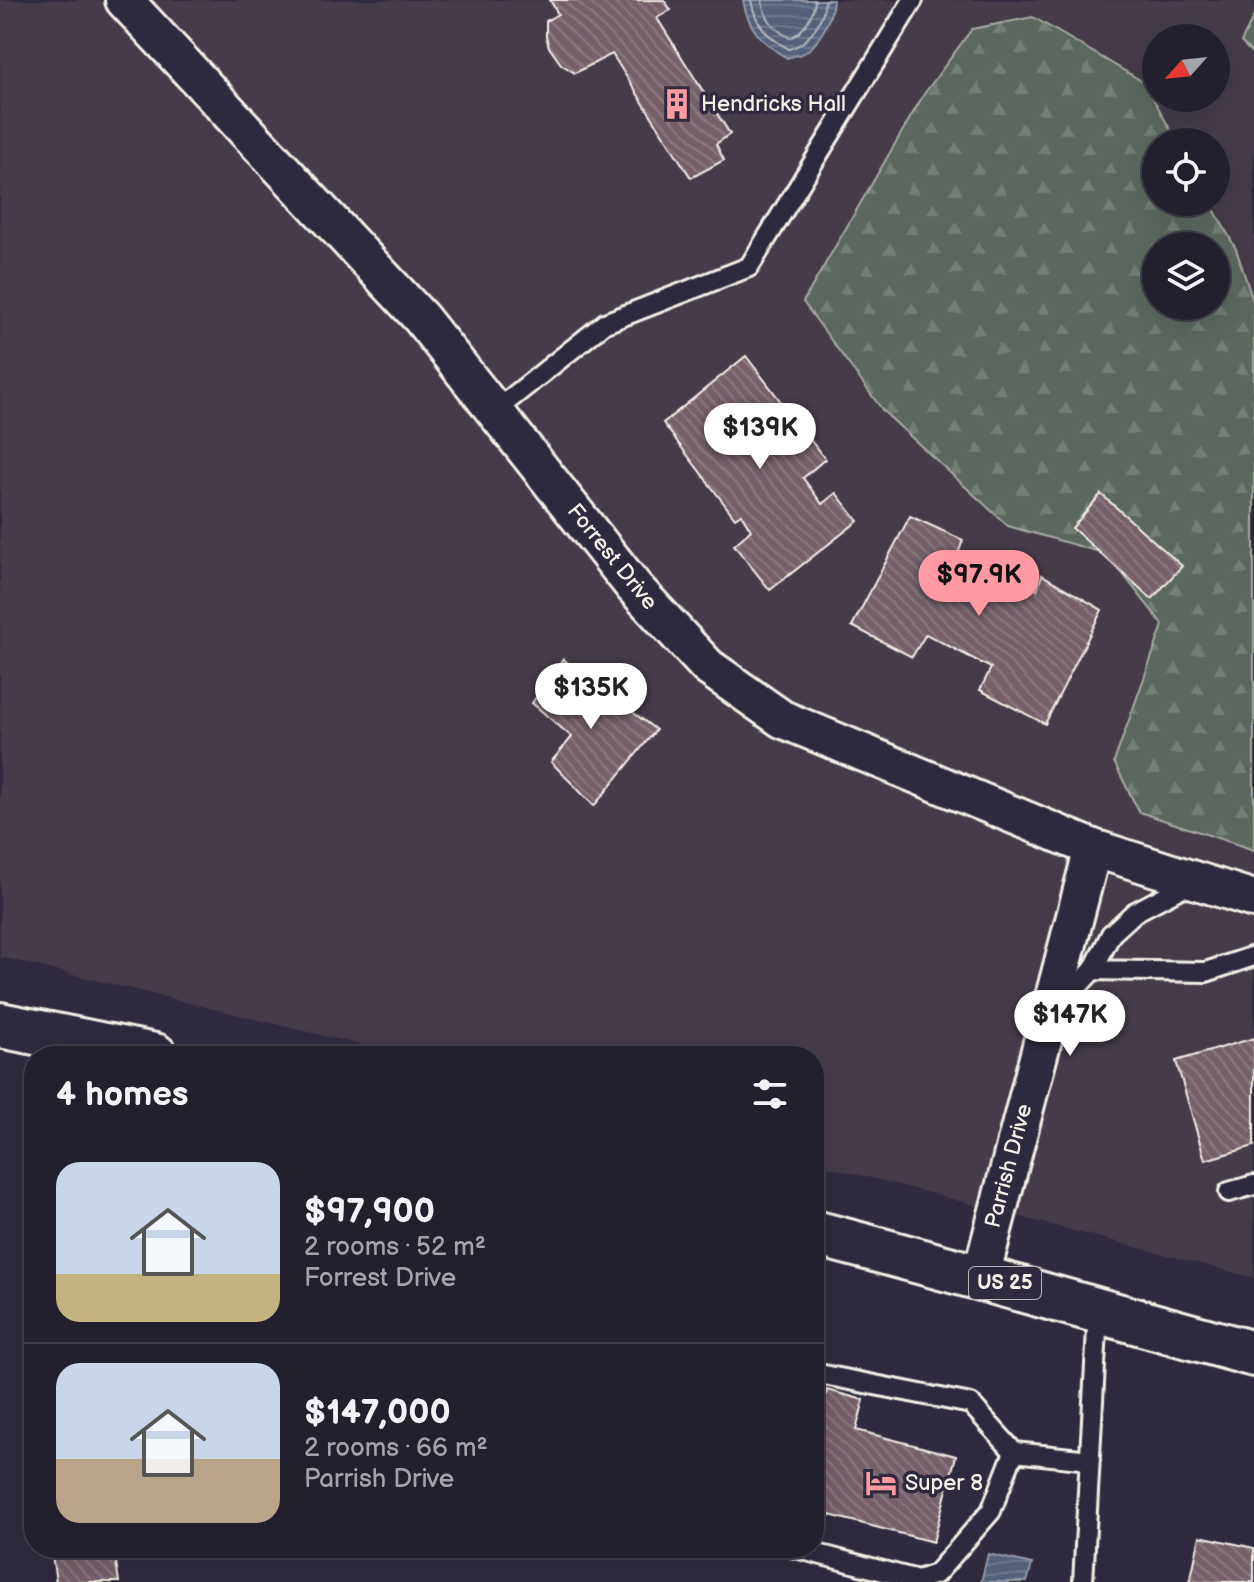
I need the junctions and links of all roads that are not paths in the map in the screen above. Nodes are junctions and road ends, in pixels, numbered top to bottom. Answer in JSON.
{"nodes":[{"id":1,"x":124,"y":0,"type":"edge"},
{"id":2,"x":913,"y":0,"type":"edge"},
{"id":3,"x":495,"y":411,"type":"junction"},
{"id":4,"x":1093,"y":848,"type":"junction"},
{"id":5,"x":1194,"y":880,"type":"junction"},
{"id":6,"x":1254,"y":899,"type":"edge"},
{"id":7,"x":1254,"y":956,"type":"edge"},
{"id":8,"x":1093,"y":970,"type":"junction"},
{"id":9,"x":1050,"y":1015,"type":"junction"},
{"id":10,"x":0,"y":1025,"type":"edge"},
{"id":11,"x":105,"y":1046,"type":"edge"},
{"id":12,"x":1254,"y":1185,"type":"edge"},
{"id":13,"x":1229,"y":1192,"type":"dead end"},
{"id":14,"x":824,"y":1235,"type":"edge"},
{"id":15,"x":983,"y":1264,"type":"junction"},
{"id":16,"x":1098,"y":1311,"type":"junction"},
{"id":17,"x":1254,"y":1354,"type":"edge"},
{"id":18,"x":824,"y":1375,"type":"edge"},
{"id":19,"x":1014,"y":1452,"type":"junction"},
{"id":20,"x":1090,"y":1460,"type":"junction"},
{"id":21,"x":824,"y":1556,"type":"edge"},
{"id":22,"x":1083,"y":1582,"type":"edge"}],
"edges":[{"from":1,"to":3,"type":"street","name":"Forrest Drive"},
{"from":2,"to":3,"type":"lane"},
{"from":3,"to":4,"type":"street","name":"Forrest Drive"},
{"from":4,"to":5,"type":"street","name":"Forrest Drive"},
{"from":4,"to":9,"type":"street","name":"Parrish Drive"},
{"from":5,"to":6,"type":"street","name":"Forrest Drive"},
{"from":5,"to":8,"type":"lane"},
{"from":7,"to":8,"type":"lane"},
{"from":8,"to":9,"type":"lane"},
{"from":9,"to":15,"type":"street","name":"Parrish Drive"},
{"from":10,"to":11,"type":"main road"},
{"from":12,"to":13,"type":"lane"},
{"from":14,"to":15,"type":"main road","number":"US 25"},
{"from":15,"to":16,"type":"main road","number":"US 25"},
{"from":16,"to":17,"type":"main road","number":"US 25"},
{"from":16,"to":20,"type":"lane"},
{"from":18,"to":19,"type":"lane"},
{"from":19,"to":20,"type":"lane"},
{"from":19,"to":21,"type":"lane"},
{"from":20,"to":22,"type":"lane"}]}
